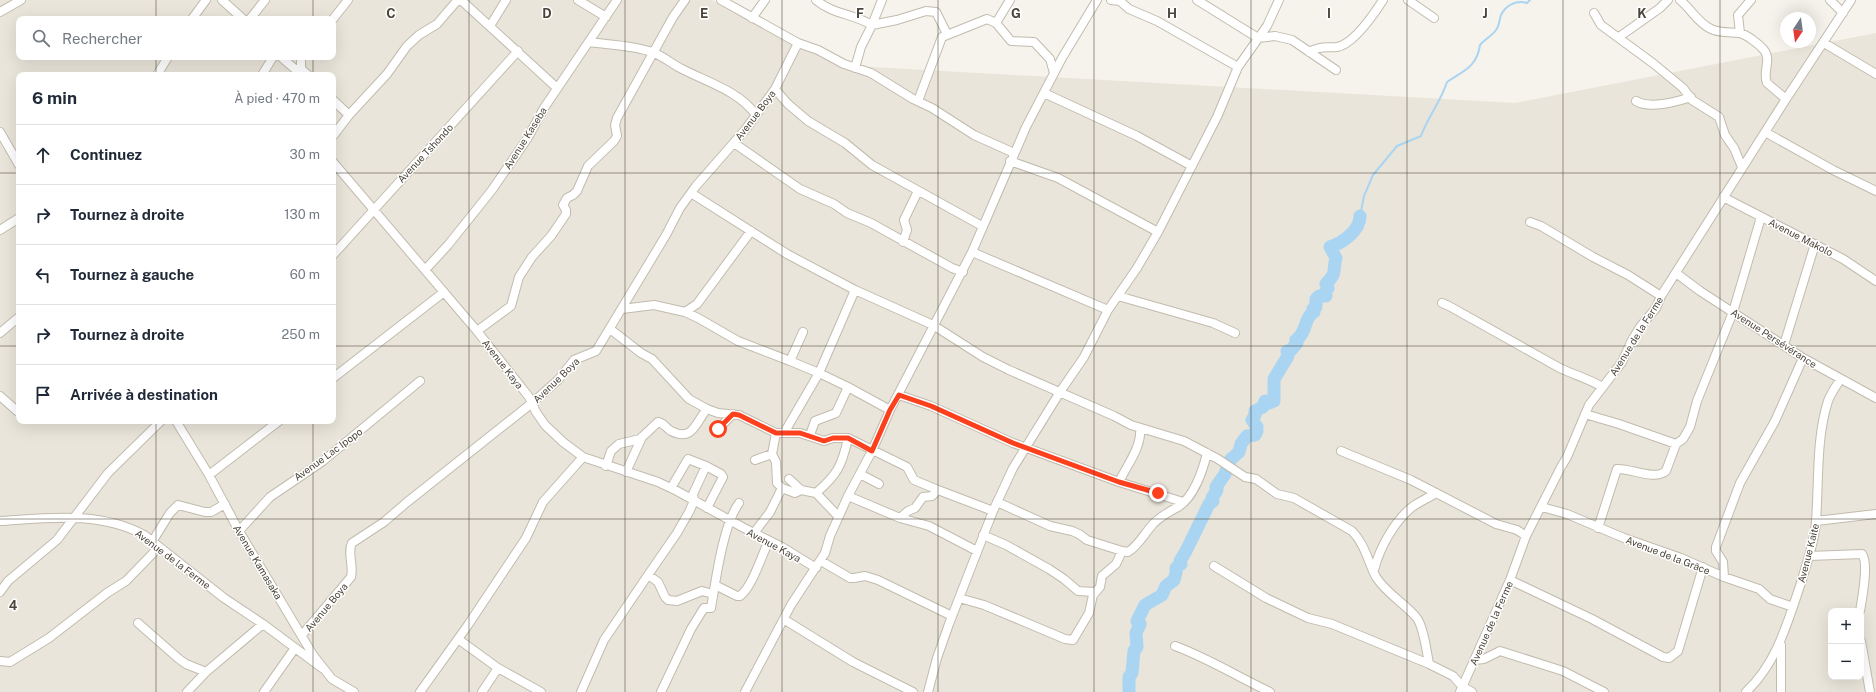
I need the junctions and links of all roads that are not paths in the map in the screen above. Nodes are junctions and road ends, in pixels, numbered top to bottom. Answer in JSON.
{"nodes":[{"id":1,"x":21,"y":0,"type":"edge"},
{"id":2,"x":206,"y":0,"type":"edge"},
{"id":3,"x":222,"y":0,"type":"edge"},
{"id":4,"x":265,"y":0,"type":"edge"},
{"id":5,"x":348,"y":0,"type":"edge"},
{"id":6,"x":506,"y":0,"type":"edge"},
{"id":7,"x":578,"y":0,"type":"edge"},
{"id":8,"x":617,"y":0,"type":"edge"},
{"id":9,"x":685,"y":0,"type":"edge"},
{"id":10,"x":721,"y":0,"type":"edge"},
{"id":11,"x":765,"y":0,"type":"edge"},
{"id":12,"x":816,"y":0,"type":"edge"},
{"id":13,"x":882,"y":0,"type":"edge"},
{"id":14,"x":1010,"y":0,"type":"edge"},
{"id":15,"x":1097,"y":0,"type":"edge"},
{"id":16,"x":1111,"y":0,"type":"edge"},
{"id":17,"x":1197,"y":0,"type":"edge"},
{"id":18,"x":1279,"y":0,"type":"edge"},
{"id":19,"x":1383,"y":0,"type":"edge"},
{"id":20,"x":1408,"y":0,"type":"edge"},
{"id":21,"x":1668,"y":0,"type":"edge"},
{"id":22,"x":1680,"y":0,"type":"edge"},
{"id":23,"x":1751,"y":0,"type":"edge"},
{"id":24,"x":1830,"y":0,"type":"edge"},
{"id":25,"x":1851,"y":0,"type":"edge"},
{"id":26,"x":0,"y":12,"type":"edge"},
{"id":27,"x":1594,"y":13,"type":"dead end"},
{"id":28,"x":1843,"y":13,"type":"junction"},
{"id":29,"x":194,"y":16,"type":"edge"},
{"id":30,"x":240,"y":16,"type":"edge"},
{"id":31,"x":252,"y":16,"type":"edge"},
{"id":32,"x":335,"y":16,"type":"edge"},
{"id":33,"x":606,"y":17,"type":"junction"},
{"id":34,"x":752,"y":18,"type":"junction"},
{"id":35,"x":1434,"y":18,"type":"dead end"},
{"id":36,"x":996,"y":23,"type":"junction"},
{"id":37,"x":872,"y":25,"type":"junction"},
{"id":38,"x":490,"y":26,"type":"junction"},
{"id":39,"x":1740,"y":33,"type":"junction"},
{"id":40,"x":947,"y":34,"type":"junction"},
{"id":41,"x":1619,"y":37,"type":"junction"},
{"id":42,"x":1258,"y":38,"type":"junction"},
{"id":43,"x":589,"y":42,"type":"junction"},
{"id":44,"x":798,"y":43,"type":"junction"},
{"id":45,"x":1824,"y":43,"type":"junction"},
{"id":46,"x":518,"y":51,"type":"junction"},
{"id":47,"x":1309,"y":52,"type":"junction"},
{"id":48,"x":653,"y":53,"type":"junction"},
{"id":49,"x":1062,"y":58,"type":"junction"},
{"id":50,"x":1050,"y":59,"type":"junction"},
{"id":51,"x":166,"y":60,"type":"edge"},
{"id":52,"x":271,"y":60,"type":"edge"},
{"id":53,"x":284,"y":60,"type":"edge"},
{"id":54,"x":302,"y":60,"type":"edge"},
{"id":55,"x":1238,"y":67,"type":"junction"},
{"id":56,"x":855,"y":68,"type":"junction"},
{"id":57,"x":1336,"y":70,"type":"dead end"},
{"id":58,"x":159,"y":72,"type":"edge"},
{"id":59,"x":264,"y":72,"type":"edge"},
{"id":60,"x":304,"y":72,"type":"edge"},
{"id":61,"x":1054,"y":73,"type":"junction"},
{"id":62,"x":1876,"y":74,"type":"edge"},
{"id":63,"x":557,"y":88,"type":"junction"},
{"id":64,"x":775,"y":90,"type":"junction"},
{"id":65,"x":1044,"y":93,"type":"junction"},
{"id":66,"x":1691,"y":97,"type":"junction"},
{"id":67,"x":1786,"y":98,"type":"junction"},
{"id":68,"x":918,"y":101,"type":"junction"},
{"id":69,"x":1636,"y":101,"type":"dead end"},
{"id":70,"x":336,"y":103,"type":"edge"},
{"id":71,"x":349,"y":115,"type":"junction"},
{"id":72,"x":756,"y":115,"type":"junction"},
{"id":73,"x":0,"y":132,"type":"edge"},
{"id":74,"x":336,"y":132,"type":"edge"},
{"id":75,"x":1765,"y":132,"type":"junction"},
{"id":76,"x":734,"y":143,"type":"junction"},
{"id":77,"x":1012,"y":157,"type":"junction"},
{"id":78,"x":16,"y":160,"type":"edge"},
{"id":79,"x":336,"y":166,"type":"edge"},
{"id":80,"x":1192,"y":166,"type":"junction"},
{"id":81,"x":1742,"y":167,"type":"junction"},
{"id":82,"x":918,"y":191,"type":"junction"},
{"id":83,"x":1876,"y":191,"type":"edge"},
{"id":84,"x":691,"y":193,"type":"junction"},
{"id":85,"x":1723,"y":197,"type":"junction"},
{"id":86,"x":373,"y":209,"type":"junction"},
{"id":87,"x":1761,"y":217,"type":"junction"},
{"id":88,"x":16,"y":220,"type":"edge"},
{"id":89,"x":1530,"y":222,"type":"dead end"},
{"id":90,"x":982,"y":226,"type":"junction"},
{"id":91,"x":0,"y":230,"type":"edge"},
{"id":92,"x":751,"y":231,"type":"junction"},
{"id":93,"x":1158,"y":232,"type":"junction"},
{"id":94,"x":904,"y":242,"type":"junction"},
{"id":95,"x":1815,"y":244,"type":"junction"},
{"id":96,"x":336,"y":252,"type":"edge"},
{"id":97,"x":972,"y":252,"type":"junction"},
{"id":98,"x":424,"y":270,"type":"junction"},
{"id":99,"x":963,"y":272,"type":"junction"},
{"id":100,"x":1676,"y":273,"type":"junction"},
{"id":101,"x":1876,"y":281,"type":"edge"},
{"id":102,"x":855,"y":290,"type":"junction"},
{"id":103,"x":444,"y":292,"type":"junction"},
{"id":104,"x":1118,"y":296,"type":"junction"},
{"id":105,"x":1661,"y":296,"type":"junction"},
{"id":106,"x":1442,"y":303,"type":"dead end"},
{"id":107,"x":622,"y":309,"type":"junction"},
{"id":108,"x":1108,"y":310,"type":"junction"},
{"id":109,"x":685,"y":312,"type":"junction"},
{"id":110,"x":1733,"y":312,"type":"junction"},
{"id":111,"x":16,"y":320,"type":"edge"},
{"id":112,"x":933,"y":325,"type":"junction"},
{"id":113,"x":610,"y":329,"type":"junction"},
{"id":114,"x":477,"y":331,"type":"junction"},
{"id":115,"x":803,"y":332,"type":"dead end"},
{"id":116,"x":0,"y":333,"type":"edge"},
{"id":117,"x":1235,"y":333,"type":"dead end"},
{"id":118,"x":1784,"y":345,"type":"junction"},
{"id":119,"x":1803,"y":358,"type":"junction"},
{"id":120,"x":790,"y":361,"type":"junction"},
{"id":121,"x":819,"y":374,"type":"junction"},
{"id":122,"x":336,"y":376,"type":"edge"},
{"id":123,"x":1840,"y":380,"type":"junction"},
{"id":124,"x":420,"y":381,"type":"dead end"},
{"id":125,"x":848,"y":387,"type":"junction"},
{"id":126,"x":1602,"y":387,"type":"junction"},
{"id":127,"x":1060,"y":392,"type":"junction"},
{"id":128,"x":899,"y":395,"type":"junction"},
{"id":129,"x":0,"y":396,"type":"edge"},
{"id":130,"x":1876,"y":398,"type":"edge"},
{"id":131,"x":532,"y":403,"type":"junction"},
{"id":132,"x":707,"y":409,"type":"junction"},
{"id":133,"x":16,"y":410,"type":"edge"},
{"id":134,"x":890,"y":410,"type":"junction"},
{"id":135,"x":733,"y":414,"type":"junction"},
{"id":136,"x":1585,"y":414,"type":"junction"},
{"id":137,"x":158,"y":424,"type":"edge"},
{"id":138,"x":178,"y":424,"type":"edge"},
{"id":139,"x":275,"y":424,"type":"edge"},
{"id":140,"x":1140,"y":428,"type":"junction"},
{"id":141,"x":718,"y":429,"type":"dead end"},
{"id":142,"x":780,"y":433,"type":"junction"},
{"id":143,"x":810,"y":435,"type":"junction"},
{"id":144,"x":642,"y":437,"type":"junction"},
{"id":145,"x":848,"y":438,"type":"junction"},
{"id":146,"x":1676,"y":444,"type":"junction"},
{"id":147,"x":1026,"y":447,"type":"junction"},
{"id":148,"x":1341,"y":450,"type":"dead end"},
{"id":149,"x":872,"y":451,"type":"junction"},
{"id":150,"x":1207,"y":453,"type":"junction"},
{"id":151,"x":772,"y":454,"type":"junction"},
{"id":152,"x":582,"y":457,"type":"junction"},
{"id":153,"x":755,"y":460,"type":"dead end"},
{"id":154,"x":606,"y":466,"type":"junction"},
{"id":155,"x":706,"y":466,"type":"junction"},
{"id":156,"x":626,"y":472,"type":"junction"},
{"id":157,"x":860,"y":474,"type":"junction"},
{"id":158,"x":210,"y":475,"type":"junction"},
{"id":159,"x":789,"y":479,"type":"dead end"},
{"id":160,"x":1119,"y":482,"type":"junction"},
{"id":161,"x":879,"y":484,"type":"dead end"},
{"id":162,"x":671,"y":488,"type":"junction"},
{"id":163,"x":782,"y":488,"type":"junction"},
{"id":164,"x":801,"y":490,"type":"junction"},
{"id":165,"x":938,"y":490,"type":"junction"},
{"id":166,"x":816,"y":493,"type":"junction"},
{"id":167,"x":1436,"y":493,"type":"junction"},
{"id":168,"x":848,"y":496,"type":"junction"},
{"id":169,"x":997,"y":502,"type":"junction"},
{"id":170,"x":1183,"y":502,"type":"junction"},
{"id":171,"x":739,"y":503,"type":"dead end"},
{"id":172,"x":225,"y":504,"type":"junction"},
{"id":173,"x":701,"y":504,"type":"junction"},
{"id":174,"x":1542,"y":507,"type":"junction"},
{"id":175,"x":992,"y":511,"type":"junction"},
{"id":176,"x":1876,"y":514,"type":"edge"},
{"id":177,"x":838,"y":516,"type":"junction"},
{"id":178,"x":74,"y":518,"type":"junction"},
{"id":179,"x":900,"y":518,"type":"junction"},
{"id":180,"x":729,"y":519,"type":"junction"},
{"id":181,"x":0,"y":521,"type":"edge"},
{"id":182,"x":1816,"y":521,"type":"junction"},
{"id":183,"x":1598,"y":528,"type":"junction"},
{"id":184,"x":239,"y":531,"type":"junction"},
{"id":185,"x":754,"y":533,"type":"junction"},
{"id":186,"x":983,"y":535,"type":"junction"},
{"id":187,"x":1526,"y":536,"type":"junction"},
{"id":188,"x":769,"y":541,"type":"junction"},
{"id":189,"x":152,"y":542,"type":"junction"},
{"id":190,"x":159,"y":547,"type":"junction"},
{"id":191,"x":977,"y":551,"type":"junction"},
{"id":192,"x":1122,"y":551,"type":"junction"},
{"id":193,"x":1809,"y":556,"type":"junction"},
{"id":194,"x":818,"y":565,"type":"junction"},
{"id":195,"x":1214,"y":566,"type":"dead end"},
{"id":196,"x":1703,"y":567,"type":"junction"},
{"id":197,"x":1374,"y":570,"type":"junction"},
{"id":198,"x":648,"y":575,"type":"junction"},
{"id":199,"x":1724,"y":577,"type":"junction"},
{"id":200,"x":1510,"y":580,"type":"junction"},
{"id":201,"x":716,"y":585,"type":"junction"},
{"id":202,"x":0,"y":592,"type":"edge"},
{"id":203,"x":1094,"y":592,"type":"junction"},
{"id":204,"x":713,"y":594,"type":"junction"},
{"id":205,"x":959,"y":598,"type":"junction"},
{"id":206,"x":1793,"y":607,"type":"junction"},
{"id":207,"x":1860,"y":608,"type":"edge"},
{"id":208,"x":952,"y":616,"type":"junction"},
{"id":209,"x":785,"y":620,"type":"junction"},
{"id":210,"x":138,"y":622,"type":"dead end"},
{"id":211,"x":263,"y":624,"type":"junction"},
{"id":212,"x":302,"y":635,"type":"junction"},
{"id":213,"x":458,"y":639,"type":"junction"},
{"id":214,"x":1781,"y":642,"type":"junction"},
{"id":215,"x":1862,"y":644,"type":"edge"},
{"id":216,"x":1175,"y":646,"type":"dead end"},
{"id":217,"x":295,"y":648,"type":"junction"},
{"id":218,"x":1474,"y":660,"type":"junction"},
{"id":219,"x":0,"y":661,"type":"edge"},
{"id":220,"x":1429,"y":664,"type":"junction"},
{"id":221,"x":322,"y":668,"type":"junction"},
{"id":222,"x":498,"y":668,"type":"junction"},
{"id":223,"x":206,"y":672,"type":"junction"},
{"id":224,"x":1876,"y":672,"type":"edge"},
{"id":225,"x":1867,"y":673,"type":"junction"},
{"id":226,"x":1461,"y":689,"type":"edge"},
{"id":227,"x":349,"y":691,"type":"edge"},
{"id":228,"x":187,"y":692,"type":"edge"},
{"id":229,"x":264,"y":692,"type":"edge"},
{"id":230,"x":420,"y":692,"type":"edge"},
{"id":231,"x":482,"y":692,"type":"edge"},
{"id":232,"x":541,"y":692,"type":"edge"},
{"id":233,"x":581,"y":692,"type":"edge"},
{"id":234,"x":661,"y":692,"type":"edge"},
{"id":235,"x":745,"y":692,"type":"edge"},
{"id":236,"x":913,"y":692,"type":"edge"},
{"id":237,"x":928,"y":692,"type":"edge"},
{"id":238,"x":1270,"y":692,"type":"edge"},
{"id":239,"x":1472,"y":692,"type":"edge"},
{"id":240,"x":1604,"y":692,"type":"edge"},
{"id":241,"x":1746,"y":692,"type":"edge"},
{"id":242,"x":1782,"y":692,"type":"edge"},
{"id":243,"x":1870,"y":692,"type":"edge"}],
"edges":[{"from":1,"to":26,"type":"street"},
{"from":2,"to":29,"type":"street"},
{"from":3,"to":30,"type":"street"},
{"from":4,"to":31,"type":"street"},
{"from":5,"to":32,"type":"street"},
{"from":6,"to":38,"type":"street"},
{"from":7,"to":33,"type":"street"},
{"from":8,"to":33,"type":"street","name":"Avenue Kaseba"},
{"from":9,"to":48,"type":"street"},
{"from":10,"to":34,"type":"street"},
{"from":11,"to":34,"type":"street"},
{"from":12,"to":37,"type":"street"},
{"from":13,"to":37,"type":"street"},
{"from":14,"to":36,"type":"street"},
{"from":15,"to":49,"type":"street"},
{"from":16,"to":55,"type":"street"},
{"from":17,"to":42,"type":"street"},
{"from":18,"to":42,"type":"street"},
{"from":19,"to":47,"type":"street"},
{"from":20,"to":35,"type":"street"},
{"from":21,"to":41,"type":"street"},
{"from":22,"to":39,"type":"street"},
{"from":23,"to":39,"type":"street"},
{"from":24,"to":28,"type":"street"},
{"from":25,"to":28,"type":"street","name":"Avenue de la Ferme"},
{"from":27,"to":41,"type":"street"},
{"from":28,"to":45,"type":"street","name":"Avenue de la Ferme"},
{"from":33,"to":43,"type":"street","name":"Avenue Kaseba"},
{"from":34,"to":44,"type":"street"},
{"from":36,"to":40,"type":"street"},
{"from":36,"to":50,"type":"street"},
{"from":37,"to":40,"type":"street"},
{"from":37,"to":56,"type":"street"},
{"from":38,"to":46,"type":"street"},
{"from":38,"to":71,"type":"street"},
{"from":39,"to":67,"type":"street"},
{"from":40,"to":68,"type":"street"},
{"from":41,"to":66,"type":"street"},
{"from":42,"to":47,"type":"street"},
{"from":42,"to":55,"type":"street"},
{"from":43,"to":48,"type":"street"},
{"from":43,"to":63,"type":"street","name":"Avenue Kaseba"},
{"from":44,"to":56,"type":"street"},
{"from":44,"to":64,"type":"street","name":"Avenue Boya"},
{"from":45,"to":62,"type":"street"},
{"from":45,"to":67,"type":"street","name":"Avenue de la Ferme"},
{"from":46,"to":63,"type":"street"},
{"from":46,"to":86,"type":"street","name":"Avenue Tshondo"},
{"from":47,"to":57,"type":"street"},
{"from":48,"to":72,"type":"street"},
{"from":48,"to":114,"type":"street"},
{"from":49,"to":50,"type":"street"},
{"from":49,"to":61,"type":"street"},
{"from":50,"to":61,"type":"street"},
{"from":51,"to":58,"type":"street"},
{"from":52,"to":59,"type":"street"},
{"from":53,"to":60,"type":"street"},
{"from":54,"to":60,"type":"street"},
{"from":55,"to":80,"type":"street"},
{"from":56,"to":68,"type":"street"},
{"from":61,"to":65,"type":"street"},
{"from":63,"to":98,"type":"street","name":"Avenue Kaseba"},
{"from":64,"to":72,"type":"street","name":"Avenue Boya"},
{"from":64,"to":82,"type":"street"},
{"from":65,"to":77,"type":"street"},
{"from":65,"to":80,"type":"street"},
{"from":66,"to":69,"type":"street"},
{"from":66,"to":81,"type":"street"},
{"from":67,"to":75,"type":"street","name":"Avenue de la Ferme"},
{"from":68,"to":77,"type":"street"},
{"from":70,"to":71,"type":"street"},
{"from":71,"to":74,"type":"street"},
{"from":72,"to":76,"type":"street","name":"Avenue Boya"},
{"from":73,"to":78,"type":"street"},
{"from":75,"to":81,"type":"street","name":"Avenue de la Ferme"},
{"from":75,"to":83,"type":"street"},
{"from":76,"to":84,"type":"street","name":"Avenue Boya"},
{"from":76,"to":94,"type":"street"},
{"from":77,"to":90,"type":"street"},
{"from":77,"to":93,"type":"street"},
{"from":79,"to":86,"type":"street","name":"Avenue Kaya"},
{"from":80,"to":93,"type":"street"},
{"from":81,"to":85,"type":"street","name":"Avenue de la Ferme"},
{"from":82,"to":90,"type":"street"},
{"from":82,"to":94,"type":"street"},
{"from":84,"to":92,"type":"street"},
{"from":84,"to":107,"type":"street","name":"Avenue Boya"},
{"from":85,"to":87,"type":"street","name":"Avenue Makolo"},
{"from":85,"to":100,"type":"street","name":"Avenue de la Ferme"},
{"from":86,"to":96,"type":"street","name":"Avenue Tshondo"},
{"from":86,"to":98,"type":"street","name":"Avenue Kaya"},
{"from":87,"to":95,"type":"street","name":"Avenue Makolo"},
{"from":87,"to":110,"type":"street"},
{"from":88,"to":91,"type":"street"},
{"from":89,"to":105,"type":"street"},
{"from":90,"to":97,"type":"street"},
{"from":92,"to":102,"type":"street"},
{"from":92,"to":109,"type":"street"},
{"from":93,"to":104,"type":"street"},
{"from":94,"to":99,"type":"street"},
{"from":95,"to":101,"type":"street","name":"Avenue Makolo"},
{"from":95,"to":118,"type":"street"},
{"from":97,"to":99,"type":"street"},
{"from":97,"to":108,"type":"street"},
{"from":98,"to":103,"type":"street","name":"Avenue Kaya"},
{"from":99,"to":112,"type":"street"},
{"from":100,"to":105,"type":"street","name":"Avenue de la Ferme"},
{"from":100,"to":110,"type":"street","name":"Avenue Persévérance"},
{"from":102,"to":112,"type":"street"},
{"from":102,"to":121,"type":"street"},
{"from":103,"to":114,"type":"street","name":"Avenue Kaya"},
{"from":103,"to":122,"type":"street"},
{"from":104,"to":108,"type":"street"},
{"from":104,"to":117,"type":"street"},
{"from":105,"to":126,"type":"street","name":"Avenue de la Ferme"},
{"from":106,"to":126,"type":"street"},
{"from":107,"to":109,"type":"street"},
{"from":107,"to":113,"type":"street","name":"Avenue Boya"},
{"from":108,"to":127,"type":"street"},
{"from":109,"to":120,"type":"street"},
{"from":110,"to":118,"type":"street","name":"Avenue Persévérance"},
{"from":110,"to":146,"type":"street"},
{"from":111,"to":116,"type":"street"},
{"from":112,"to":127,"type":"street"},
{"from":112,"to":128,"type":"street"},
{"from":113,"to":131,"type":"street","name":"Avenue Boya"},
{"from":113,"to":132,"type":"street"},
{"from":114,"to":131,"type":"street","name":"Avenue Kaya"},
{"from":115,"to":120,"type":"street"},
{"from":118,"to":119,"type":"street","name":"Avenue Persévérance"},
{"from":119,"to":123,"type":"street","name":"Avenue Persévérance"},
{"from":119,"to":199,"type":"street"},
{"from":120,"to":121,"type":"street"},
{"from":121,"to":125,"type":"street"},
{"from":121,"to":142,"type":"street"},
{"from":123,"to":130,"type":"street","name":"Avenue Persévérance"},
{"from":123,"to":182,"type":"street","name":"Avenue Kaite"},
{"from":124,"to":184,"type":"street","name":"Avenue Lac Ipopo"},
{"from":125,"to":134,"type":"street"},
{"from":125,"to":143,"type":"street"},
{"from":126,"to":136,"type":"street","name":"Avenue de la Ferme"},
{"from":127,"to":140,"type":"street"},
{"from":127,"to":147,"type":"street"},
{"from":128,"to":134,"type":"street"},
{"from":128,"to":147,"type":"street"},
{"from":129,"to":133,"type":"street"},
{"from":131,"to":152,"type":"street","name":"Avenue Kaya"},
{"from":131,"to":212,"type":"street","name":"Avenue Boya"},
{"from":132,"to":135,"type":"street"},
{"from":132,"to":144,"type":"street"},
{"from":134,"to":149,"type":"street"},
{"from":135,"to":141,"type":"street"},
{"from":135,"to":142,"type":"street"},
{"from":136,"to":146,"type":"street"},
{"from":136,"to":174,"type":"street","name":"Avenue de la Ferme"},
{"from":137,"to":178,"type":"street"},
{"from":138,"to":158,"type":"street","name":"Avenue Kamasaka"},
{"from":139,"to":158,"type":"street"},
{"from":140,"to":150,"type":"street"},
{"from":140,"to":160,"type":"street"},
{"from":142,"to":143,"type":"street"},
{"from":142,"to":151,"type":"street"},
{"from":143,"to":145,"type":"street"},
{"from":144,"to":154,"type":"street"},
{"from":144,"to":156,"type":"street"},
{"from":145,"to":149,"type":"street"},
{"from":145,"to":166,"type":"street"},
{"from":146,"to":183,"type":"street"},
{"from":147,"to":160,"type":"street"},
{"from":147,"to":169,"type":"street"},
{"from":148,"to":167,"type":"street"},
{"from":149,"to":157,"type":"street"},
{"from":149,"to":165,"type":"street"},
{"from":150,"to":170,"type":"street"},
{"from":150,"to":197,"type":"street"},
{"from":151,"to":153,"type":"street"},
{"from":151,"to":163,"type":"street"},
{"from":152,"to":154,"type":"street","name":"Avenue Kaya"},
{"from":152,"to":213,"type":"street"},
{"from":154,"to":156,"type":"street","name":"Avenue Kaya"},
{"from":155,"to":162,"type":"street"},
{"from":155,"to":173,"type":"street"},
{"from":155,"to":173,"type":"street"},
{"from":156,"to":162,"type":"street","name":"Avenue Kaya"},
{"from":157,"to":161,"type":"street"},
{"from":157,"to":168,"type":"street"},
{"from":158,"to":172,"type":"street","name":"Avenue Kamasaka"},
{"from":159,"to":164,"type":"street"},
{"from":160,"to":170,"type":"street"},
{"from":162,"to":173,"type":"street","name":"Avenue Kaya"},
{"from":163,"to":164,"type":"street"},
{"from":163,"to":185,"type":"street"},
{"from":164,"to":166,"type":"street"},
{"from":165,"to":175,"type":"street"},
{"from":165,"to":179,"type":"street"},
{"from":166,"to":177,"type":"street"},
{"from":167,"to":187,"type":"street"},
{"from":167,"to":197,"type":"street"},
{"from":168,"to":177,"type":"street"},
{"from":168,"to":179,"type":"street"},
{"from":169,"to":175,"type":"street"},
{"from":169,"to":192,"type":"street"},
{"from":170,"to":192,"type":"street"},
{"from":171,"to":180,"type":"street"},
{"from":172,"to":184,"type":"street","name":"Avenue Kamasaka"},
{"from":172,"to":189,"type":"street"},
{"from":173,"to":180,"type":"street","name":"Avenue Kaya"},
{"from":173,"to":198,"type":"street"},
{"from":174,"to":183,"type":"street","name":"Avenue de la Grâce"},
{"from":174,"to":187,"type":"street","name":"Avenue de la Ferme"},
{"from":175,"to":186,"type":"street"},
{"from":176,"to":182,"type":"street"},
{"from":177,"to":194,"type":"street"},
{"from":178,"to":181,"type":"street","name":"Avenue de la Ferme"},
{"from":178,"to":189,"type":"street","name":"Avenue de la Ferme"},
{"from":178,"to":202,"type":"street"},
{"from":179,"to":191,"type":"street"},
{"from":180,"to":185,"type":"street","name":"Avenue Kaya"},
{"from":180,"to":201,"type":"street"},
{"from":182,"to":193,"type":"street","name":"Avenue Kaite"},
{"from":183,"to":196,"type":"street","name":"Avenue de la Grâce"},
{"from":184,"to":212,"type":"street","name":"Avenue Kamasaka"},
{"from":185,"to":188,"type":"street","name":"Avenue Kaya"},
{"from":186,"to":191,"type":"street"},
{"from":186,"to":203,"type":"street"},
{"from":187,"to":200,"type":"street","name":"Avenue de la Ferme"},
{"from":188,"to":194,"type":"street","name":"Avenue Kaya"},
{"from":188,"to":201,"type":"street"},
{"from":189,"to":190,"type":"street","name":"Avenue de la Ferme"},
{"from":190,"to":211,"type":"street","name":"Avenue de la Ferme"},
{"from":190,"to":219,"type":"street"},
{"from":191,"to":205,"type":"street"},
{"from":192,"to":203,"type":"street"},
{"from":193,"to":206,"type":"street","name":"Avenue Kaite"},
{"from":193,"to":207,"type":"street"},
{"from":194,"to":208,"type":"street","name":"Avenue Kaya"},
{"from":194,"to":209,"type":"street"},
{"from":195,"to":220,"type":"street"},
{"from":196,"to":199,"type":"street","name":"Avenue de la Grâce"},
{"from":196,"to":200,"type":"street"},
{"from":197,"to":220,"type":"street"},
{"from":198,"to":204,"type":"street"},
{"from":198,"to":233,"type":"street"},
{"from":199,"to":206,"type":"street","name":"Avenue de la Grâce"},
{"from":200,"to":218,"type":"street","name":"Avenue de la Ferme"},
{"from":201,"to":204,"type":"street"},
{"from":203,"to":205,"type":"street"},
{"from":204,"to":234,"type":"street"},
{"from":205,"to":208,"type":"street"},
{"from":206,"to":214,"type":"street","name":"Avenue Kaite"},
{"from":208,"to":237,"type":"street"},
{"from":209,"to":235,"type":"street"},
{"from":209,"to":236,"type":"street"},
{"from":210,"to":223,"type":"street"},
{"from":211,"to":217,"type":"street","name":"Avenue de la Ferme"},
{"from":211,"to":223,"type":"street"},
{"from":212,"to":221,"type":"street","name":"Avenue Kamasaka"},
{"from":213,"to":222,"type":"street"},
{"from":213,"to":230,"type":"street"},
{"from":214,"to":241,"type":"street","name":"Avenue Kaite"},
{"from":214,"to":242,"type":"street"},
{"from":215,"to":225,"type":"street"},
{"from":216,"to":238,"type":"street"},
{"from":217,"to":221,"type":"street","name":"Avenue de la Ferme"},
{"from":217,"to":229,"type":"street"},
{"from":218,"to":226,"type":"street","name":"Avenue de la Ferme"},
{"from":218,"to":240,"type":"street"},
{"from":220,"to":226,"type":"street"},
{"from":221,"to":227,"type":"street","name":"Avenue Kamasaka"},
{"from":222,"to":231,"type":"street"},
{"from":222,"to":232,"type":"street"},
{"from":223,"to":228,"type":"street"},
{"from":224,"to":225,"type":"street"},
{"from":225,"to":243,"type":"street"},
{"from":226,"to":239,"type":"street"}]}
